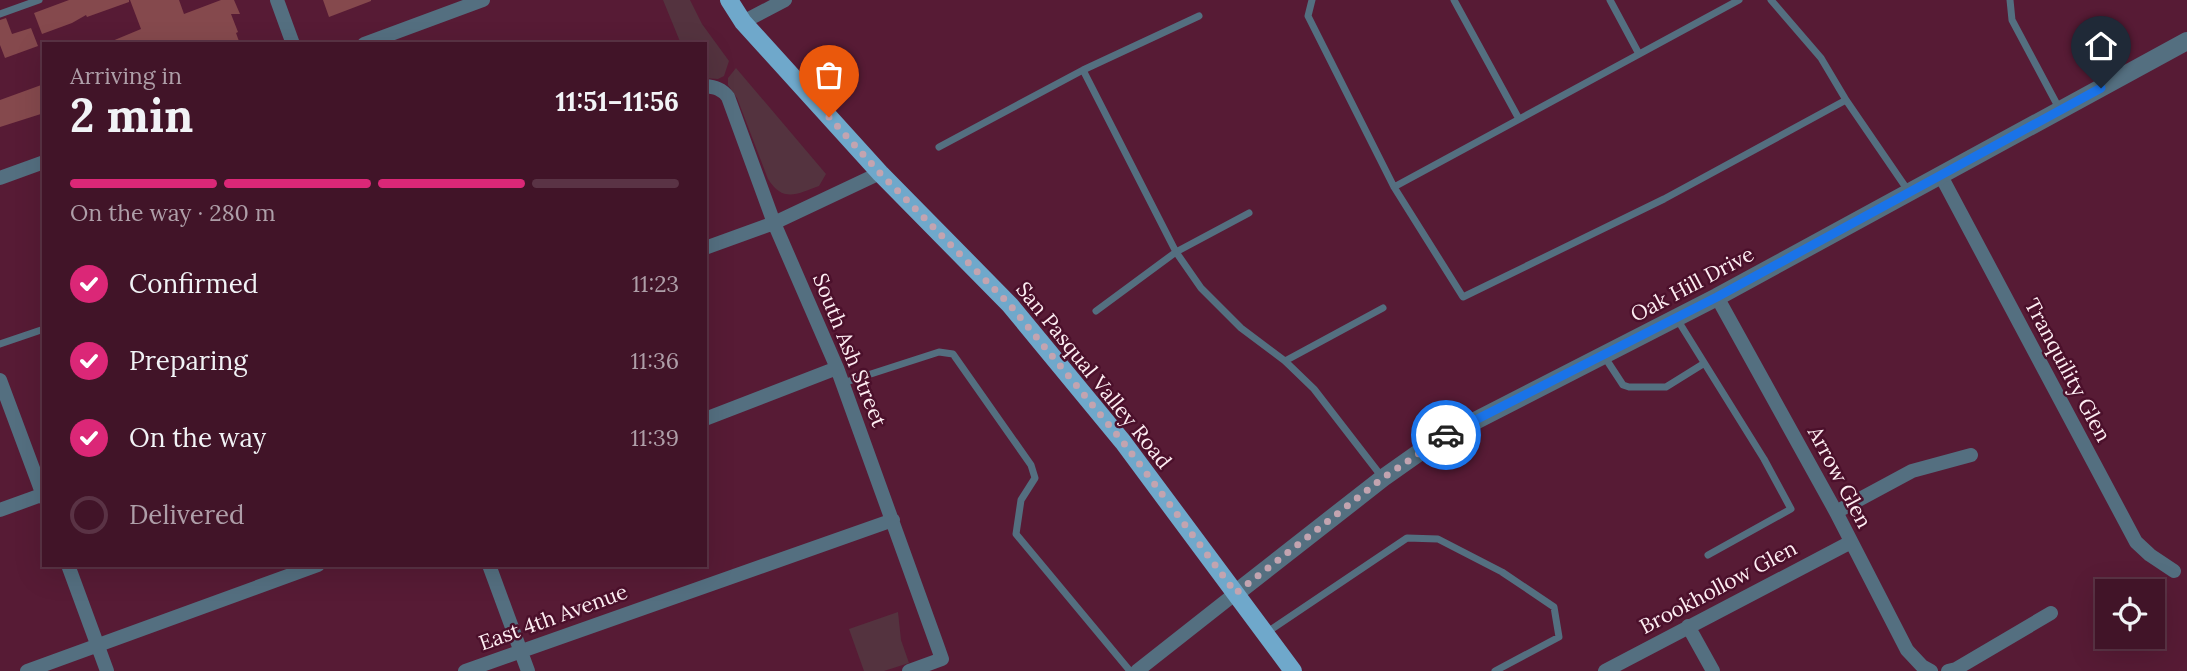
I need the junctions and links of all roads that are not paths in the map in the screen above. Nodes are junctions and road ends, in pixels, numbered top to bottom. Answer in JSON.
{"nodes":[{"id":1,"x":39,"y":0,"type":"edge"},
{"id":2,"x":277,"y":0,"type":"edge"},
{"id":3,"x":483,"y":0,"type":"edge"},
{"id":4,"x":729,"y":0,"type":"edge"},
{"id":5,"x":785,"y":0,"type":"edge"},
{"id":6,"x":1312,"y":0,"type":"edge"},
{"id":7,"x":1454,"y":0,"type":"edge"},
{"id":8,"x":1610,"y":0,"type":"edge"},
{"id":9,"x":1740,"y":0,"type":"edge"},
{"id":10,"x":1771,"y":0,"type":"edge"},
{"id":11,"x":2010,"y":0,"type":"edge"},
{"id":12,"x":0,"y":14,"type":"edge"},
{"id":13,"x":1199,"y":16,"type":"dead end"},
{"id":14,"x":743,"y":22,"type":"junction"},
{"id":15,"x":292,"y":42,"type":"edge"},
{"id":16,"x":369,"y":42,"type":"edge"},
{"id":17,"x":2186,"y":44,"type":"edge"},
{"id":18,"x":1639,"y":54,"type":"junction"},
{"id":19,"x":1083,"y":70,"type":"junction"},
{"id":20,"x":707,"y":86,"type":"edge"},
{"id":21,"x":1846,"y":100,"type":"junction"},
{"id":22,"x":2060,"y":111,"type":"junction"},
{"id":23,"x":1519,"y":119,"type":"junction"},
{"id":24,"x":939,"y":147,"type":"dead end"},
{"id":25,"x":42,"y":163,"type":"edge"},
{"id":26,"x":880,"y":173,"type":"junction"},
{"id":27,"x":1941,"y":176,"type":"junction"},
{"id":28,"x":0,"y":178,"type":"edge"},
{"id":29,"x":1394,"y":187,"type":"junction"},
{"id":30,"x":1911,"y":194,"type":"junction"},
{"id":31,"x":1249,"y":213,"type":"dead end"},
{"id":32,"x":774,"y":223,"type":"junction"},
{"id":33,"x":707,"y":247,"type":"edge"},
{"id":34,"x":1176,"y":252,"type":"junction"},
{"id":35,"x":1717,"y":297,"type":"junction"},
{"id":36,"x":1383,"y":307,"type":"dead end"},
{"id":37,"x":1096,"y":311,"type":"dead end"},
{"id":38,"x":1676,"y":318,"type":"junction"},
{"id":39,"x":42,"y":330,"type":"edge"},
{"id":40,"x":0,"y":344,"type":"edge"},
{"id":41,"x":1603,"y":355,"type":"junction"},
{"id":42,"x":1285,"y":361,"type":"junction"},
{"id":43,"x":1703,"y":364,"type":"junction"},
{"id":44,"x":837,"y":368,"type":"junction"},
{"id":45,"x":0,"y":380,"type":"edge"},
{"id":46,"x":843,"y":383,"type":"junction"},
{"id":47,"x":707,"y":418,"type":"edge"},
{"id":48,"x":1971,"y":455,"type":"dead end"},
{"id":49,"x":1383,"y":478,"type":"junction"},
{"id":50,"x":42,"y":493,"type":"edge"},
{"id":51,"x":42,"y":496,"type":"edge"},
{"id":52,"x":0,"y":510,"type":"edge"},
{"id":53,"x":1836,"y":512,"type":"junction"},
{"id":54,"x":893,"y":520,"type":"junction"},
{"id":55,"x":1851,"y":542,"type":"junction"},
{"id":56,"x":1708,"y":555,"type":"dead end"},
{"id":57,"x":69,"y":567,"type":"edge"},
{"id":58,"x":313,"y":567,"type":"edge"},
{"id":59,"x":490,"y":567,"type":"edge"},
{"id":60,"x":2174,"y":570,"type":"dead end"},
{"id":61,"x":1236,"y":593,"type":"junction"},
{"id":62,"x":2051,"y":613,"type":"dead end"},
{"id":63,"x":1688,"y":626,"type":"junction"},
{"id":64,"x":1266,"y":634,"type":"junction"},
{"id":65,"x":97,"y":646,"type":"junction"},
{"id":66,"x":520,"y":651,"type":"junction"},
{"id":67,"x":27,"y":671,"type":"edge"},
{"id":68,"x":107,"y":671,"type":"edge"},
{"id":69,"x":466,"y":671,"type":"edge"},
{"id":70,"x":528,"y":671,"type":"edge"},
{"id":71,"x":909,"y":671,"type":"edge"},
{"id":72,"x":1130,"y":671,"type":"edge"},
{"id":73,"x":1137,"y":671,"type":"edge"},
{"id":74,"x":1293,"y":671,"type":"edge"},
{"id":75,"x":1495,"y":671,"type":"edge"},
{"id":76,"x":1605,"y":671,"type":"edge"},
{"id":77,"x":1713,"y":671,"type":"edge"},
{"id":78,"x":1931,"y":671,"type":"edge"},
{"id":79,"x":1948,"y":671,"type":"edge"}],
"edges":[{"from":1,"to":12,"type":"lane"},
{"from":2,"to":15,"type":"street"},
{"from":3,"to":16,"type":"street"},
{"from":4,"to":14,"type":"main road","name":"San Pasqual Valley Road"},
{"from":5,"to":14,"type":"street"},
{"from":6,"to":29,"type":"lane"},
{"from":7,"to":23,"type":"lane"},
{"from":8,"to":18,"type":"lane"},
{"from":9,"to":18,"type":"lane"},
{"from":10,"to":21,"type":"lane"},
{"from":11,"to":22,"type":"lane"},
{"from":13,"to":19,"type":"lane"},
{"from":14,"to":26,"type":"main road","name":"San Pasqual Valley Road"},
{"from":17,"to":22,"type":"street","name":"Oak Hill Drive"},
{"from":18,"to":23,"type":"lane"},
{"from":19,"to":24,"type":"lane"},
{"from":19,"to":34,"type":"lane"},
{"from":20,"to":32,"type":"street","name":"South Ash Street"},
{"from":21,"to":29,"type":"lane"},
{"from":21,"to":30,"type":"lane"},
{"from":22,"to":27,"type":"street","name":"Oak Hill Drive"},
{"from":23,"to":29,"type":"lane"},
{"from":25,"to":28,"type":"street"},
{"from":26,"to":32,"type":"street"},
{"from":26,"to":61,"type":"main road","name":"San Pasqual Valley Road"},
{"from":27,"to":30,"type":"street","name":"Oak Hill Drive"},
{"from":27,"to":60,"type":"street","name":"Tranquility Glen"},
{"from":30,"to":35,"type":"street","name":"Oak Hill Drive"},
{"from":31,"to":34,"type":"lane"},
{"from":32,"to":33,"type":"street"},
{"from":32,"to":44,"type":"street","name":"South Ash Street"},
{"from":34,"to":37,"type":"lane"},
{"from":34,"to":42,"type":"lane"},
{"from":35,"to":38,"type":"street","name":"Oak Hill Drive"},
{"from":35,"to":53,"type":"street","name":"Arrow Glen"},
{"from":36,"to":42,"type":"lane"},
{"from":38,"to":41,"type":"street","name":"Oak Hill Drive"},
{"from":38,"to":43,"type":"lane"},
{"from":39,"to":40,"type":"lane"},
{"from":41,"to":43,"type":"lane"},
{"from":41,"to":49,"type":"street","name":"Oak Hill Drive"},
{"from":42,"to":49,"type":"lane"},
{"from":43,"to":56,"type":"lane"},
{"from":44,"to":46,"type":"street","name":"South Ash Street"},
{"from":44,"to":47,"type":"street"},
{"from":45,"to":50,"type":"street"},
{"from":46,"to":54,"type":"street","name":"South Ash Street"},
{"from":46,"to":72,"type":"lane"},
{"from":48,"to":53,"type":"street"},
{"from":49,"to":61,"type":"street","name":"Oak Hill Drive"},
{"from":51,"to":52,"type":"street"},
{"from":53,"to":55,"type":"street","name":"Arrow Glen"},
{"from":54,"to":66,"type":"street","name":"East 4th Avenue"},
{"from":54,"to":71,"type":"street","name":"South Ash Street"},
{"from":55,"to":63,"type":"street","name":"Brookhollow Glen"},
{"from":55,"to":78,"type":"street","name":"Arrow Glen"},
{"from":57,"to":65,"type":"street"},
{"from":58,"to":65,"type":"street"},
{"from":59,"to":66,"type":"street"},
{"from":61,"to":64,"type":"main road","name":"San Pasqual Valley Road"},
{"from":61,"to":73,"type":"street"},
{"from":62,"to":79,"type":"street"},
{"from":63,"to":76,"type":"street","name":"Brookhollow Glen"},
{"from":63,"to":77,"type":"street"},
{"from":64,"to":74,"type":"main road","name":"San Pasqual Valley Road"},
{"from":64,"to":75,"type":"lane"},
{"from":65,"to":67,"type":"street"},
{"from":65,"to":68,"type":"street"},
{"from":66,"to":69,"type":"street","name":"East 4th Avenue"},
{"from":66,"to":70,"type":"street"}]}
